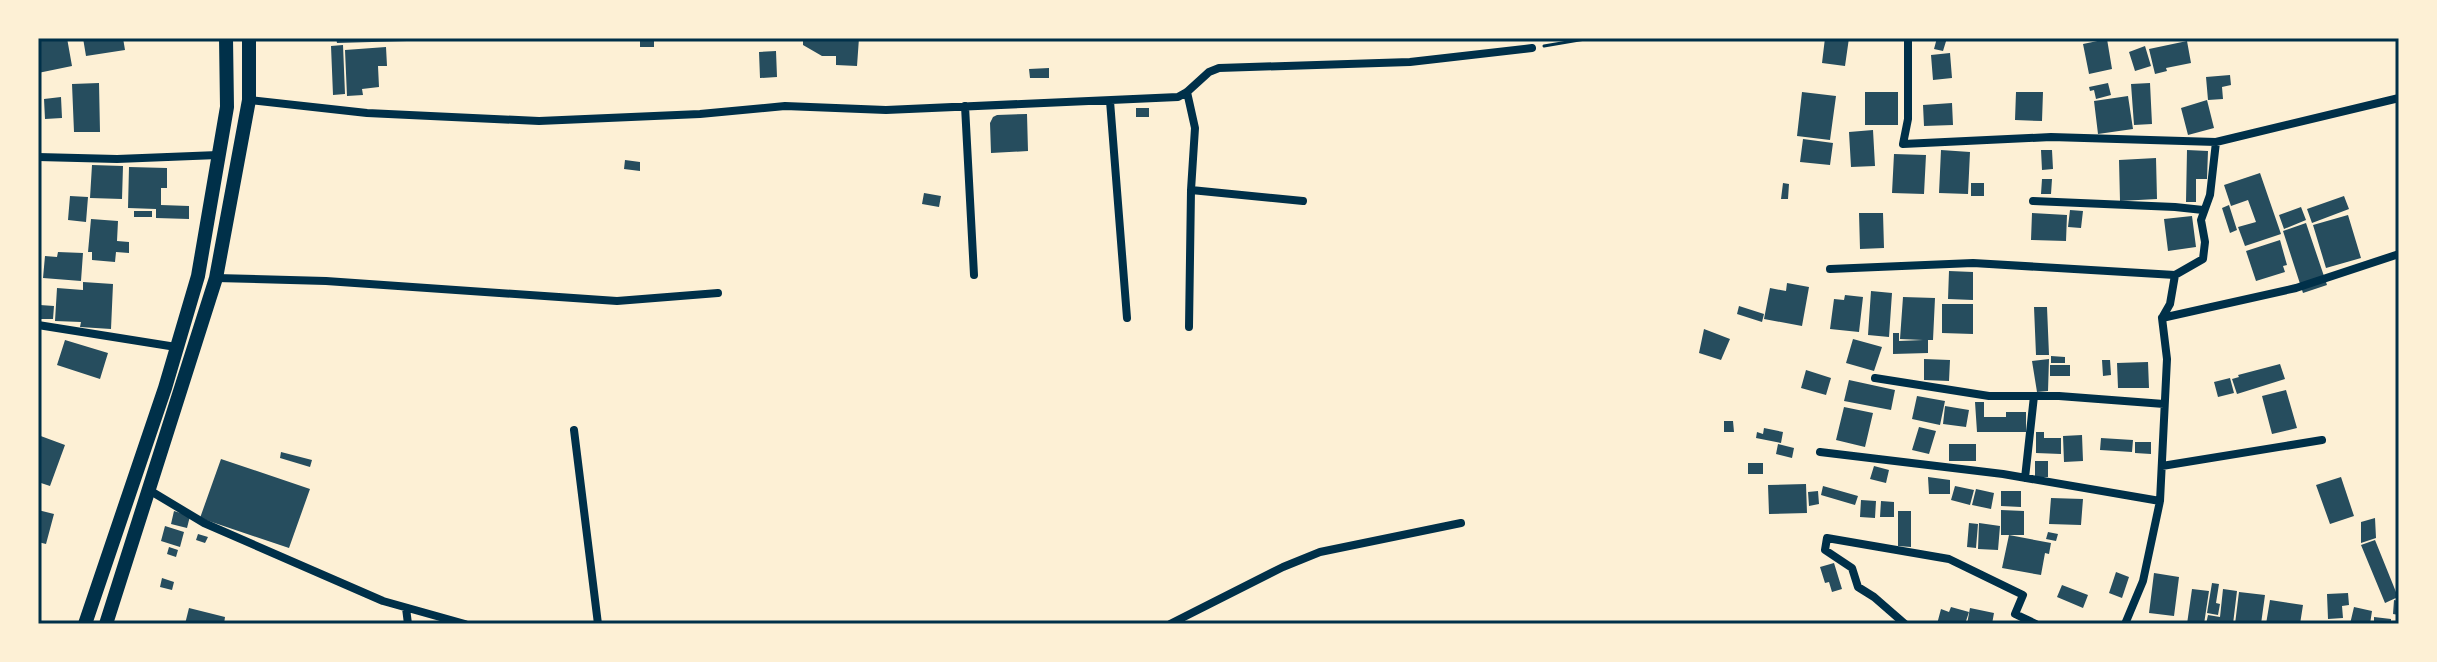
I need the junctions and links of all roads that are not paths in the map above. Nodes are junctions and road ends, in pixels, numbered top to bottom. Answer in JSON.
{"nodes":[{"id":1,"x":226,"y":38,"type":"edge"},
{"id":2,"x":249,"y":38,"type":"edge"},
{"id":3,"x":1908,"y":38,"type":"edge"},
{"id":4,"x":1532,"y":48,"type":"road end"},
{"id":5,"x":1187,"y":92,"type":"junction"},
{"id":6,"x":2399,"y":98,"type":"edge"},
{"id":7,"x":249,"y":100,"type":"junction"},
{"id":8,"x":1110,"y":101,"type":"junction"},
{"id":9,"x":965,"y":106,"type":"junction"},
{"id":10,"x":2216,"y":142,"type":"junction"},
{"id":11,"x":218,"y":155,"type":"junction"},
{"id":12,"x":38,"y":157,"type":"edge"},
{"id":13,"x":1191,"y":190,"type":"junction"},
{"id":14,"x":1303,"y":201,"type":"dead end"},
{"id":15,"x":2033,"y":201,"type":"dead end"},
{"id":16,"x":2203,"y":210,"type":"junction"},
{"id":17,"x":2399,"y":254,"type":"edge"},
{"id":18,"x":1830,"y":269,"type":"dead end"},
{"id":19,"x":974,"y":275,"type":"dead end"},
{"id":20,"x":2175,"y":275,"type":"junction"},
{"id":21,"x":216,"y":278,"type":"junction"},
{"id":22,"x":718,"y":293,"type":"dead end"},
{"id":23,"x":1127,"y":318,"type":"dead end"},
{"id":24,"x":2162,"y":318,"type":"junction"},
{"id":25,"x":38,"y":325,"type":"edge"},
{"id":26,"x":1189,"y":327,"type":"dead end"},
{"id":27,"x":176,"y":347,"type":"junction"},
{"id":28,"x":1875,"y":378,"type":"dead end"},
{"id":29,"x":2034,"y":396,"type":"junction"},
{"id":30,"x":2164,"y":404,"type":"junction"},
{"id":31,"x":574,"y":430,"type":"dead end"},
{"id":32,"x":2322,"y":440,"type":"dead end"},
{"id":33,"x":1820,"y":452,"type":"dead end"},
{"id":34,"x":2162,"y":466,"type":"junction"},
{"id":35,"x":2025,"y":478,"type":"junction"},
{"id":36,"x":149,"y":490,"type":"junction"},
{"id":37,"x":2160,"y":501,"type":"junction"},
{"id":38,"x":1461,"y":523,"type":"dead end"},
{"id":39,"x":406,"y":608,"type":"junction"},
{"id":40,"x":85,"y":624,"type":"edge"},
{"id":41,"x":106,"y":624,"type":"edge"},
{"id":42,"x":408,"y":624,"type":"edge"},
{"id":43,"x":465,"y":624,"type":"edge"},
{"id":44,"x":598,"y":624,"type":"edge"},
{"id":45,"x":1170,"y":624,"type":"edge"},
{"id":46,"x":1905,"y":624,"type":"edge"},
{"id":47,"x":2036,"y":624,"type":"edge"},
{"id":48,"x":2125,"y":624,"type":"edge"}],
"edges":[{"from":1,"to":11,"type":"main road"},
{"from":2,"to":7,"type":"main road"},
{"from":3,"to":10,"type":"street"},
{"from":4,"to":5,"type":"street"},
{"from":5,"to":8,"type":"street"},
{"from":5,"to":13,"type":"street"},
{"from":6,"to":10,"type":"street"},
{"from":7,"to":9,"type":"street"},
{"from":7,"to":21,"type":"main road"},
{"from":8,"to":9,"type":"street"},
{"from":8,"to":23,"type":"street"},
{"from":9,"to":19,"type":"street"},
{"from":10,"to":16,"type":"street"},
{"from":11,"to":12,"type":"street"},
{"from":11,"to":27,"type":"main road"},
{"from":13,"to":14,"type":"street"},
{"from":13,"to":26,"type":"street"},
{"from":15,"to":16,"type":"street"},
{"from":16,"to":20,"type":"street"},
{"from":17,"to":24,"type":"street"},
{"from":18,"to":20,"type":"street"},
{"from":20,"to":24,"type":"street"},
{"from":21,"to":22,"type":"street"},
{"from":21,"to":36,"type":"main road"},
{"from":24,"to":30,"type":"street"},
{"from":25,"to":27,"type":"street"},
{"from":27,"to":40,"type":"main road"},
{"from":28,"to":29,"type":"street"},
{"from":29,"to":30,"type":"street"},
{"from":29,"to":35,"type":"street"},
{"from":30,"to":34,"type":"street"},
{"from":31,"to":44,"type":"street"},
{"from":32,"to":34,"type":"street"},
{"from":33,"to":35,"type":"street"},
{"from":34,"to":37,"type":"street"},
{"from":35,"to":37,"type":"street"},
{"from":36,"to":39,"type":"street"},
{"from":36,"to":41,"type":"main road"},
{"from":37,"to":48,"type":"street"},
{"from":38,"to":45,"type":"street"},
{"from":39,"to":42,"type":"street"},
{"from":39,"to":43,"type":"street"},
{"from":46,"to":47,"type":"street"}]}
